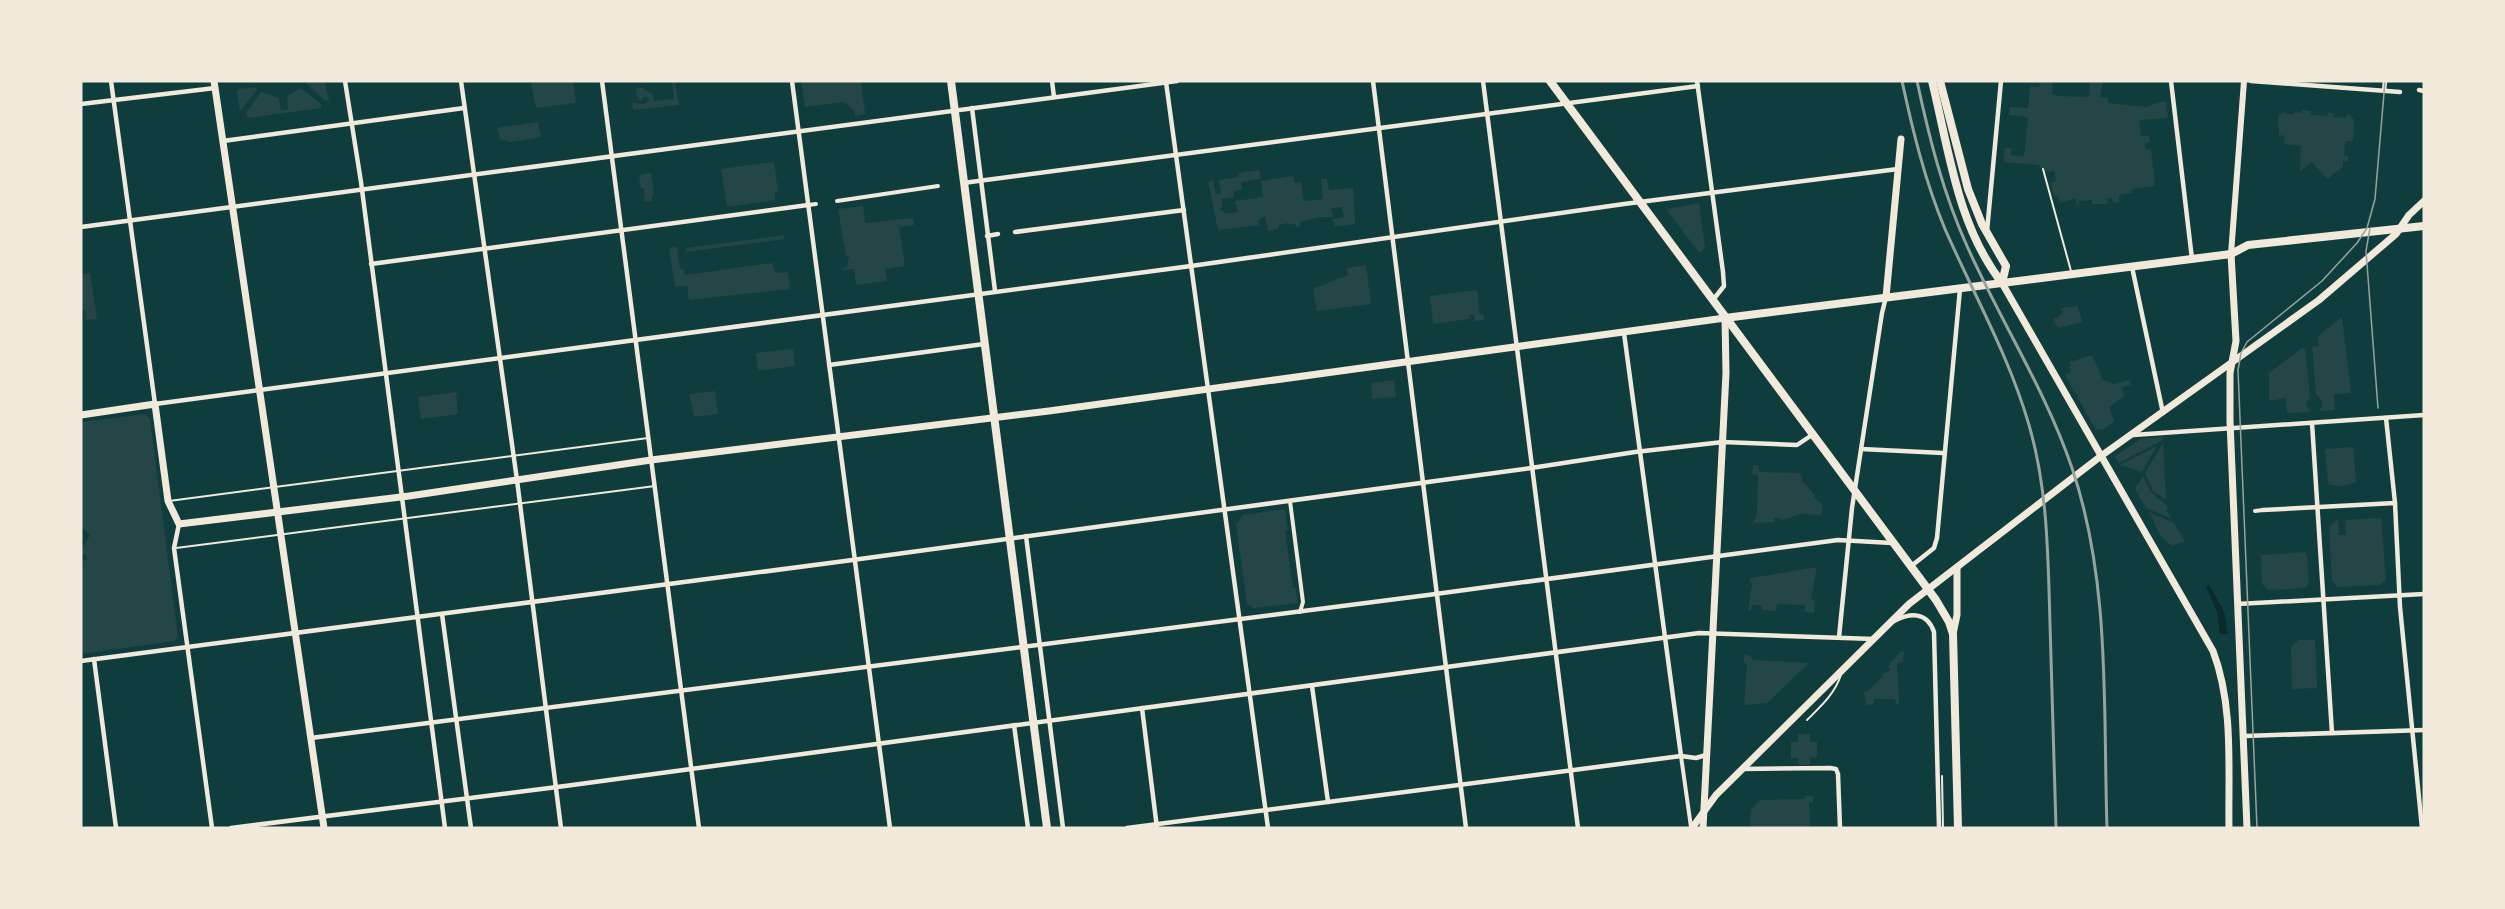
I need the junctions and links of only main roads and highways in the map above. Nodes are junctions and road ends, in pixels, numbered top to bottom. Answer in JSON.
{"nodes":[{"id":1,"x":951,"y":81,"type":"edge"},
{"id":2,"x":1550,"y":81,"type":"edge"},
{"id":3,"x":1932,"y":81,"type":"edge"},
{"id":4,"x":1940,"y":81,"type":"edge"},
{"id":5,"x":215,"y":85,"type":"edge"},
{"id":6,"x":1901,"y":139,"type":"dead end"},
{"id":7,"x":2424,"y":201,"type":"edge"},
{"id":8,"x":2424,"y":226,"type":"edge"},
{"id":9,"x":2400,"y":228,"type":"junction"},
{"id":10,"x":2231,"y":254,"type":"junction"},
{"id":11,"x":2002,"y":283,"type":"junction"},
{"id":12,"x":1886,"y":297,"type":"junction"},
{"id":13,"x":1725,"y":318,"type":"junction"},
{"id":14,"x":2233,"y":362,"type":"junction"},
{"id":15,"x":81,"y":415,"type":"edge"},
{"id":16,"x":993,"y":418,"type":"junction"},
{"id":17,"x":2101,"y":456,"type":"junction"},
{"id":18,"x":277,"y":512,"type":"junction"},
{"id":19,"x":1957,"y":568,"type":"junction"},
{"id":20,"x":1928,"y":590,"type":"junction"},
{"id":21,"x":1953,"y":634,"type":"junction"},
{"id":22,"x":1704,"y":812,"type":"junction"},
{"id":23,"x":324,"y":828,"type":"edge"},
{"id":24,"x":1047,"y":828,"type":"edge"},
{"id":25,"x":1691,"y":828,"type":"edge"},
{"id":26,"x":1703,"y":828,"type":"edge"},
{"id":27,"x":1958,"y":828,"type":"edge"},
{"id":28,"x":2229,"y":828,"type":"edge"},
{"id":29,"x":2247,"y":828,"type":"edge"}],
"edges":[{"from":1,"to":16,"type":"main road"},
{"from":2,"to":13,"type":"main road"},
{"from":3,"to":11,"type":"main road"},
{"from":4,"to":11,"type":"main road"},
{"from":5,"to":18,"type":"main road"},
{"from":6,"to":12,"type":"main road"},
{"from":7,"to":9,"type":"main road"},
{"from":8,"to":9,"type":"main road"},
{"from":9,"to":10,"type":"main road"},
{"from":9,"to":14,"type":"main road"},
{"from":10,"to":11,"type":"main road"},
{"from":10,"to":14,"type":"main road"},
{"from":11,"to":12,"type":"main road"},
{"from":11,"to":17,"type":"main road"},
{"from":12,"to":13,"type":"main road"},
{"from":13,"to":16,"type":"main road"},
{"from":13,"to":20,"type":"main road"},
{"from":13,"to":22,"type":"main road"},
{"from":14,"to":17,"type":"main road"},
{"from":14,"to":29,"type":"main road"},
{"from":15,"to":18,"type":"main road"},
{"from":16,"to":18,"type":"main road"},
{"from":16,"to":24,"type":"main road"},
{"from":17,"to":19,"type":"main road"},
{"from":17,"to":28,"type":"main road"},
{"from":18,"to":23,"type":"main road"},
{"from":19,"to":20,"type":"main road"},
{"from":19,"to":21,"type":"main road"},
{"from":20,"to":21,"type":"main road"},
{"from":20,"to":22,"type":"main road"},
{"from":21,"to":27,"type":"main road"},
{"from":22,"to":25,"type":"main road"},
{"from":22,"to":26,"type":"main road"}]}
